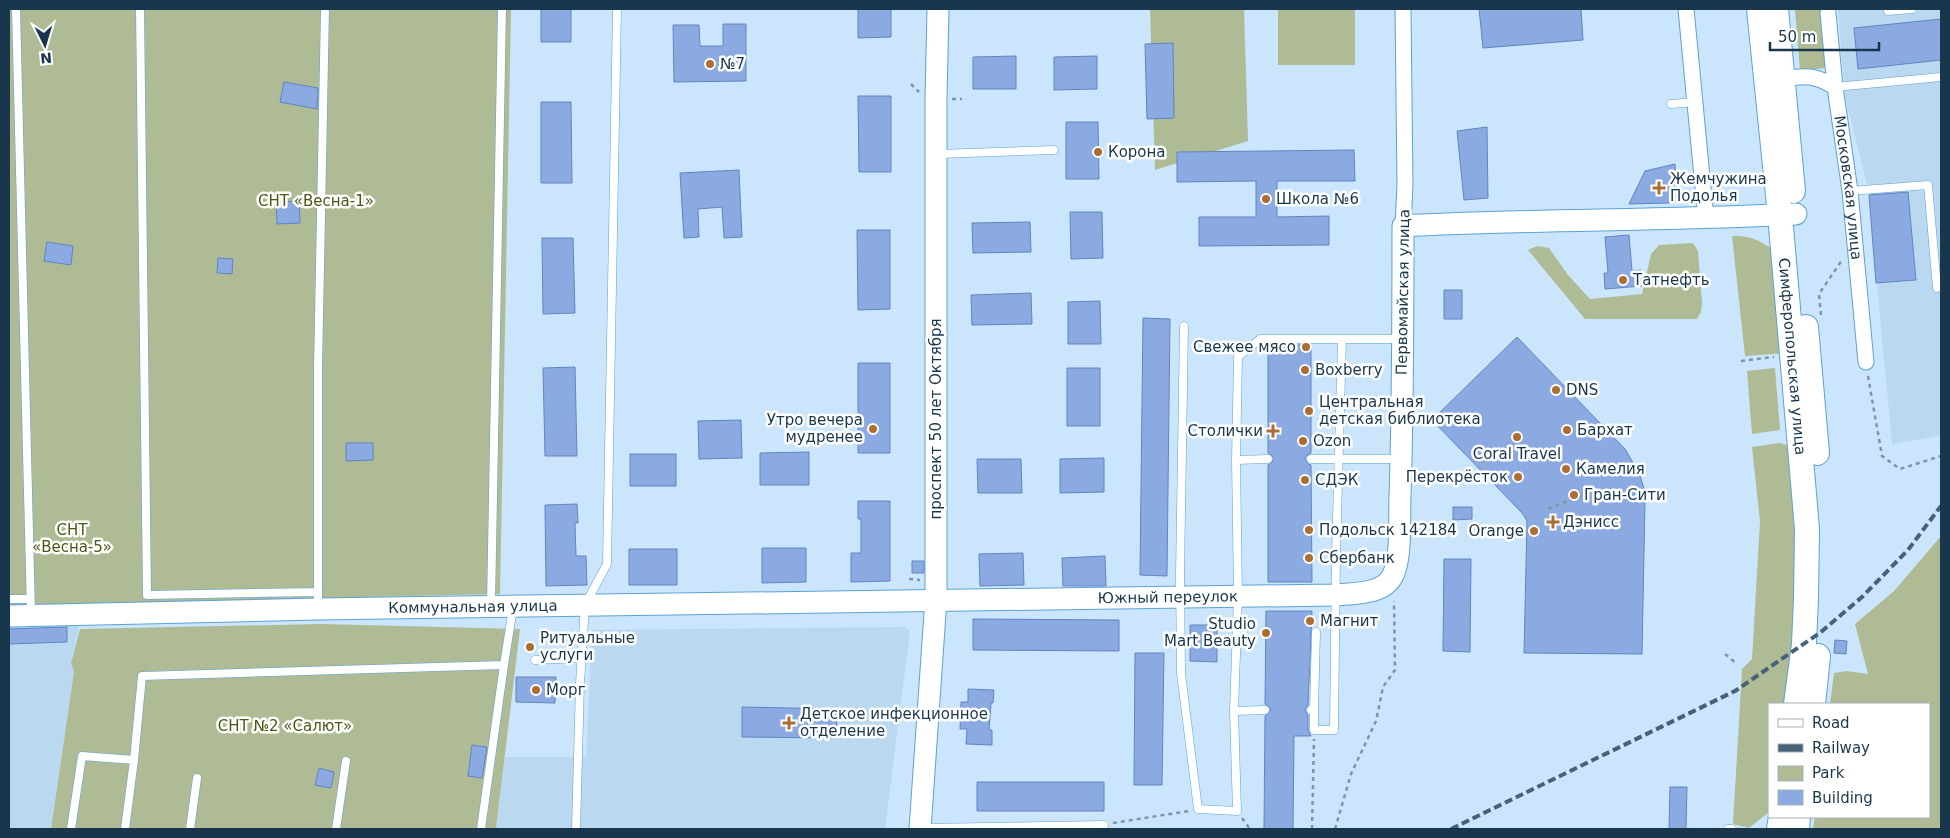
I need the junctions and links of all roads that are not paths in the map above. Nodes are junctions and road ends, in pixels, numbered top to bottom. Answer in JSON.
{"nodes":[{"id":1,"x":16,"y":9,"type":"edge"},
{"id":2,"x":140,"y":9,"type":"edge"},
{"id":3,"x":326,"y":9,"type":"edge"},
{"id":4,"x":502,"y":9,"type":"edge"},
{"id":5,"x":617,"y":9,"type":"edge"},
{"id":6,"x":938,"y":9,"type":"edge"},
{"id":7,"x":1403,"y":9,"type":"edge"},
{"id":8,"x":1686,"y":9,"type":"edge"},
{"id":9,"x":1759,"y":9,"type":"edge"},
{"id":10,"x":1776,"y":9,"type":"edge"},
{"id":11,"x":1888,"y":9,"type":"edge"},
{"id":12,"x":1912,"y":9,"type":"edge"},
{"id":13,"x":1828,"y":13,"type":"dead end"},
{"id":14,"x":1941,"y":78,"type":"edge"},
{"id":15,"x":1783,"y":79,"type":"junction"},
{"id":16,"x":1835,"y":87,"type":"junction"},
{"id":17,"x":1695,"y":102,"type":"junction"},
{"id":18,"x":1671,"y":104,"type":"dead end"},
{"id":19,"x":1054,"y":150,"type":"dead end"},
{"id":20,"x":936,"y":154,"type":"junction"},
{"id":21,"x":1850,"y":191,"type":"junction"},
{"id":22,"x":1788,"y":214,"type":"junction"},
{"id":23,"x":1706,"y":219,"type":"junction"},
{"id":24,"x":1403,"y":226,"type":"junction"},
{"id":25,"x":1937,"y":288,"type":"dead end"},
{"id":26,"x":1184,"y":326,"type":"dead end"},
{"id":27,"x":1342,"y":339,"type":"junction"},
{"id":28,"x":1403,"y":339,"type":"junction"},
{"id":29,"x":1866,"y":362,"type":"road end"},
{"id":30,"x":1311,"y":458,"type":"dead end"},
{"id":31,"x":1338,"y":458,"type":"junction"},
{"id":32,"x":1268,"y":459,"type":"dead end"},
{"id":33,"x":1401,"y":459,"type":"junction"},
{"id":34,"x":1236,"y":460,"type":"junction"},
{"id":35,"x":1393,"y":575,"type":"joint"},
{"id":36,"x":1336,"y":595,"type":"junction"},
{"id":37,"x":1238,"y":596,"type":"junction"},
{"id":38,"x":1180,"y":597,"type":"junction"},
{"id":39,"x":9,"y":599,"type":"edge"},
{"id":40,"x":936,"y":599,"type":"junction"},
{"id":41,"x":318,"y":600,"type":"junction"},
{"id":42,"x":585,"y":605,"type":"junction"},
{"id":43,"x":491,"y":606,"type":"junction"},
{"id":44,"x":513,"y":606,"type":"junction"},
{"id":45,"x":31,"y":607,"type":"junction"},
{"id":46,"x":9,"y":616,"type":"edge"},
{"id":47,"x":1316,"y":632,"type":"dead end"},
{"id":48,"x":582,"y":658,"type":"junction"},
{"id":49,"x":534,"y":660,"type":"dead end"},
{"id":50,"x":504,"y":665,"type":"junction"},
{"id":51,"x":1796,"y":703,"type":"edge"},
{"id":52,"x":1813,"y":703,"type":"edge"},
{"id":53,"x":1265,"y":710,"type":"dead end"},
{"id":54,"x":1234,"y":711,"type":"junction"},
{"id":55,"x":134,"y":760,"type":"junction"},
{"id":56,"x":346,"y":761,"type":"dead end"},
{"id":57,"x":197,"y":778,"type":"dead end"},
{"id":58,"x":1104,"y":825,"type":"road end"},
{"id":59,"x":1016,"y":827,"type":"edge"},
{"id":60,"x":920,"y":828,"type":"edge"},
{"id":61,"x":71,"y":829,"type":"edge"},
{"id":62,"x":125,"y":829,"type":"edge"},
{"id":63,"x":190,"y":829,"type":"edge"},
{"id":64,"x":336,"y":829,"type":"edge"},
{"id":65,"x":481,"y":829,"type":"edge"},
{"id":66,"x":576,"y":829,"type":"edge"}],
"edges":[{"from":1,"to":45,"type":"lane"},
{"from":2,"to":41,"type":"lane"},
{"from":3,"to":41,"type":"lane"},
{"from":4,"to":43,"type":"lane"},
{"from":5,"to":42,"type":"lane"},
{"from":6,"to":20,"type":"street","name":"проспект 50 лет Октября"},
{"from":7,"to":24,"type":"street","name":"Первомайская улица"},
{"from":8,"to":17,"type":"street"},
{"from":9,"to":22,"type":"main road","name":"Симферопольская улица"},
{"from":10,"to":15,"type":"main road","name":"Симферопольская улица"},
{"from":11,"to":12,"type":"lane"},
{"from":13,"to":16,"type":"street","name":"Московская улица"},
{"from":14,"to":16,"type":"lane"},
{"from":15,"to":16,"type":"street"},
{"from":15,"to":22,"type":"main road","name":"Симферопольская улица"},
{"from":16,"to":21,"type":"street","name":"Московская улица"},
{"from":17,"to":18,"type":"lane"},
{"from":17,"to":23,"type":"street"},
{"from":19,"to":20,"type":"lane"},
{"from":20,"to":40,"type":"street","name":"проспект 50 лет Октября"},
{"from":21,"to":25,"type":"lane"},
{"from":21,"to":29,"type":"street","name":"Московская улица"},
{"from":22,"to":23,"type":"street"},
{"from":22,"to":51,"type":"main road","name":"Симферопольская улица"},
{"from":22,"to":52,"type":"main road","name":"Симферопольская улица"},
{"from":23,"to":24,"type":"street"},
{"from":24,"to":28,"type":"street","name":"Первомайская улица"},
{"from":26,"to":38,"type":"lane"},
{"from":27,"to":28,"type":"lane"},
{"from":27,"to":31,"type":"lane"},
{"from":27,"to":34,"type":"lane"},
{"from":28,"to":33,"type":"street","name":"Первомайская улица"},
{"from":30,"to":31,"type":"lane"},
{"from":31,"to":33,"type":"lane"},
{"from":31,"to":36,"type":"lane"},
{"from":32,"to":34,"type":"lane"},
{"from":33,"to":35,"type":"street","name":"Первомайская улица"},
{"from":34,"to":37,"type":"lane"},
{"from":35,"to":36,"type":"street","name":"Южный переулок"},
{"from":36,"to":37,"type":"street","name":"Южный переулок"},
{"from":36,"to":47,"type":"lane"},
{"from":37,"to":38,"type":"street","name":"Южный переулок"},
{"from":37,"to":54,"type":"lane"},
{"from":38,"to":40,"type":"street","name":"Южный переулок"},
{"from":38,"to":54,"type":"lane"},
{"from":39,"to":45,"type":"lane"},
{"from":40,"to":42,"type":"street","name":"Коммунальная улица"},
{"from":40,"to":60,"type":"street","name":"проспект 50 лет Октября"},
{"from":41,"to":43,"type":"street","name":"Коммунальная улица"},
{"from":41,"to":45,"type":"street","name":"Коммунальная улица"},
{"from":42,"to":44,"type":"street","name":"Коммунальная улица"},
{"from":42,"to":48,"type":"lane"},
{"from":43,"to":44,"type":"street","name":"Коммунальная улица"},
{"from":44,"to":50,"type":"lane"},
{"from":45,"to":46,"type":"street","name":"Коммунальная улица"},
{"from":48,"to":49,"type":"lane"},
{"from":48,"to":66,"type":"lane"},
{"from":50,"to":55,"type":"lane"},
{"from":50,"to":65,"type":"lane"},
{"from":53,"to":54,"type":"lane"},
{"from":55,"to":61,"type":"lane"},
{"from":55,"to":62,"type":"lane"},
{"from":56,"to":64,"type":"lane"},
{"from":57,"to":63,"type":"lane"},
{"from":58,"to":59,"type":"lane"},
{"from":59,"to":60,"type":"lane"}]}
